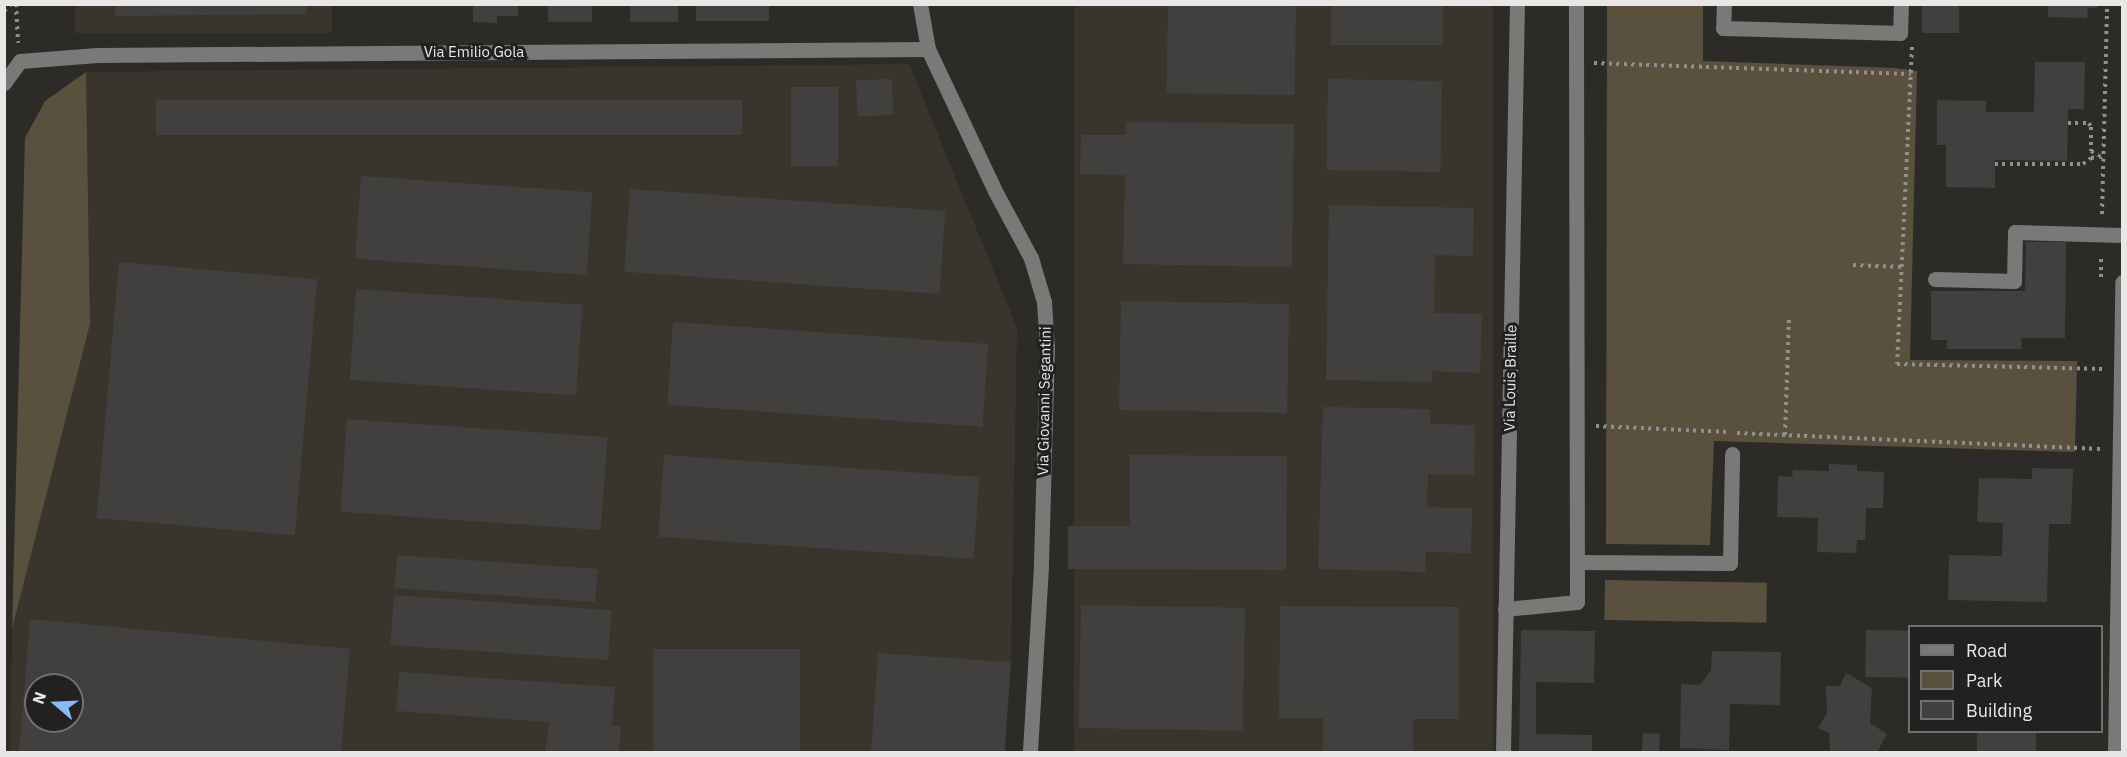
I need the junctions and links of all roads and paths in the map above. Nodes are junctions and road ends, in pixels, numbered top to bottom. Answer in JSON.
{"nodes":[{"id":1,"x":11,"y":4,"type":"edge"},
{"id":2,"x":16,"y":4,"type":"edge"},
{"id":3,"x":920,"y":4,"type":"edge"},
{"id":4,"x":1518,"y":4,"type":"edge"},
{"id":5,"x":1576,"y":4,"type":"edge"},
{"id":6,"x":1724,"y":4,"type":"edge"},
{"id":7,"x":1901,"y":4,"type":"edge"},
{"id":8,"x":2107,"y":4,"type":"edge"},
{"id":9,"x":4,"y":11,"type":"edge"},
{"id":10,"x":1912,"y":39,"type":"dead end"},
{"id":11,"x":928,"y":49,"type":"junction"},
{"id":12,"x":20,"y":62,"type":"junction"},
{"id":13,"x":1576,"y":63,"type":"junction"},
{"id":14,"x":1911,"y":74,"type":"junction"},
{"id":15,"x":4,"y":83,"type":"edge"},
{"id":16,"x":2068,"y":123,"type":"dead end"},
{"id":17,"x":2102,"y":156,"type":"junction"},
{"id":18,"x":1995,"y":164,"type":"dead end"},
{"id":19,"x":2102,"y":234,"type":"junction"},
{"id":20,"x":2122,"y":235,"type":"edge"},
{"id":21,"x":1853,"y":265,"type":"dead end"},
{"id":22,"x":1901,"y":267,"type":"junction"},
{"id":23,"x":1935,"y":279,"type":"dead end"},
{"id":24,"x":2122,"y":282,"type":"edge"},
{"id":25,"x":2101,"y":288,"type":"dead end"},
{"id":26,"x":1789,"y":317,"type":"dead end"},
{"id":27,"x":2100,"y":357,"type":"dead end"},
{"id":28,"x":2100,"y":369,"type":"junction"},
{"id":29,"x":2121,"y":369,"type":"edge"},
{"id":30,"x":1577,"y":426,"type":"junction"},
{"id":31,"x":1785,"y":435,"type":"junction"},
{"id":32,"x":2120,"y":449,"type":"junction"},
{"id":33,"x":1732,"y":454,"type":"dead end"},
{"id":34,"x":1577,"y":562,"type":"junction"},
{"id":35,"x":1505,"y":609,"type":"junction"},
{"id":36,"x":1030,"y":753,"type":"edge"},
{"id":37,"x":1503,"y":753,"type":"edge"},
{"id":38,"x":2115,"y":753,"type":"edge"}],
"edges":[{"from":1,"to":9,"type":"path"},
{"from":2,"to":12,"type":"path"},
{"from":3,"to":11,"type":"street","name":"Via Giovanni Segantini"},
{"from":4,"to":35,"type":"street","name":"Via Louis Braille"},
{"from":5,"to":13,"type":"street"},
{"from":6,"to":7,"type":"street"},
{"from":8,"to":17,"type":"path"},
{"from":10,"to":14,"type":"path"},
{"from":11,"to":12,"type":"street","name":"Via Emilio Gola"},
{"from":11,"to":36,"type":"street","name":"Via Giovanni Segantini"},
{"from":12,"to":15,"type":"street"},
{"from":13,"to":14,"type":"path"},
{"from":13,"to":30,"type":"street"},
{"from":14,"to":22,"type":"path"},
{"from":16,"to":17,"type":"path"},
{"from":17,"to":18,"type":"path"},
{"from":17,"to":19,"type":"path"},
{"from":19,"to":20,"type":"street"},
{"from":19,"to":23,"type":"street"},
{"from":19,"to":25,"type":"path"},
{"from":21,"to":22,"type":"path"},
{"from":22,"to":28,"type":"path"},
{"from":24,"to":29,"type":"street"},
{"from":26,"to":31,"type":"path"},
{"from":27,"to":28,"type":"path"},
{"from":28,"to":29,"type":"path"},
{"from":29,"to":32,"type":"street"},
{"from":30,"to":31,"type":"path"},
{"from":30,"to":34,"type":"street"},
{"from":31,"to":32,"type":"path"},
{"from":32,"to":38,"type":"street"},
{"from":33,"to":34,"type":"street"},
{"from":34,"to":35,"type":"street"},
{"from":35,"to":37,"type":"street","name":"Via Louis Braille"}]}
